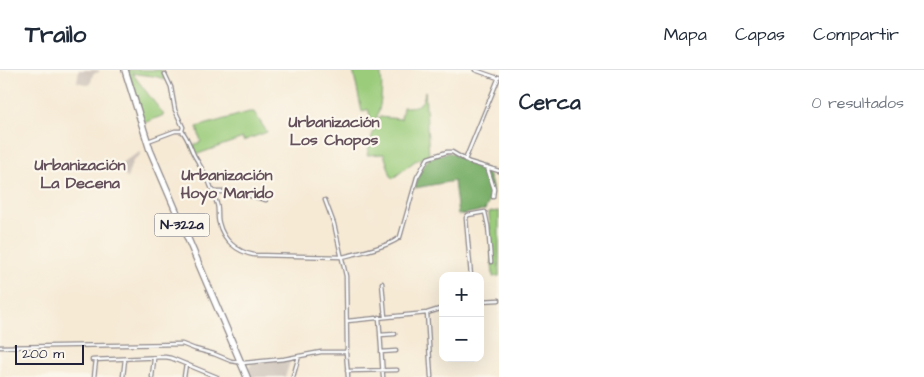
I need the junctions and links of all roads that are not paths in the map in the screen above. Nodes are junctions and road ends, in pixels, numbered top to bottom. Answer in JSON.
{"nodes":[{"id":1,"x":126,"y":70,"type":"edge"},
{"id":2,"x":475,"y":70,"type":"edge"},
{"id":3,"x":165,"y":74,"type":"dead end"},
{"id":4,"x":499,"y":78,"type":"edge"},
{"id":5,"x":182,"y":131,"type":"junction"},
{"id":6,"x":147,"y":142,"type":"junction"},
{"id":7,"x":465,"y":160,"type":"junction"},
{"id":8,"x":487,"y":168,"type":"junction"},
{"id":9,"x":499,"y":171,"type":"edge"},
{"id":10,"x":213,"y":192,"type":"junction"},
{"id":11,"x":493,"y":197,"type":"dead end"},
{"id":12,"x":266,"y":200,"type":"dead end"},
{"id":13,"x":325,"y":200,"type":"dead end"},
{"id":14,"x":342,"y":257,"type":"junction"},
{"id":15,"x":491,"y":262,"type":"dead end"},
{"id":16,"x":471,"y":272,"type":"edge"},
{"id":17,"x":382,"y":283,"type":"dead end"},
{"id":18,"x":499,"y":300,"type":"edge"},
{"id":19,"x":484,"y":301,"type":"edge"},
{"id":20,"x":439,"y":309,"type":"edge"},
{"id":21,"x":427,"y":313,"type":"junction"},
{"id":22,"x":379,"y":317,"type":"junction"},
{"id":23,"x":385,"y":317,"type":"junction"},
{"id":24,"x":347,"y":321,"type":"junction"},
{"id":25,"x":395,"y":334,"type":"dead end"},
{"id":26,"x":380,"y":335,"type":"junction"},
{"id":27,"x":0,"y":348,"type":"edge"},
{"id":28,"x":396,"y":351,"type":"dead end"},
{"id":29,"x":346,"y":352,"type":"junction"},
{"id":30,"x":381,"y":352,"type":"junction"},
{"id":31,"x":299,"y":356,"type":"junction"},
{"id":32,"x":154,"y":358,"type":"junction"},
{"id":33,"x":125,"y":359,"type":"junction"},
{"id":34,"x":241,"y":363,"type":"junction"},
{"id":35,"x":186,"y":364,"type":"junction"},
{"id":36,"x":382,"y":370,"type":"junction"},
{"id":37,"x":397,"y":370,"type":"dead end"},
{"id":38,"x":347,"y":371,"type":"junction"},
{"id":39,"x":214,"y":376,"type":"edge"},
{"id":40,"x":94,"y":377,"type":"edge"},
{"id":41,"x":123,"y":377,"type":"edge"},
{"id":42,"x":152,"y":377,"type":"edge"},
{"id":43,"x":184,"y":377,"type":"edge"},
{"id":44,"x":248,"y":377,"type":"edge"},
{"id":45,"x":293,"y":377,"type":"edge"},
{"id":46,"x":348,"y":377,"type":"edge"},
{"id":47,"x":383,"y":377,"type":"edge"},
{"id":48,"x":430,"y":377,"type":"edge"}],
"edges":[{"from":1,"to":6,"type":"highway","number":"N-322a"},
{"from":2,"to":4,"type":"street"},
{"from":3,"to":5,"type":"street"},
{"from":4,"to":7,"type":"street"},
{"from":5,"to":6,"type":"street"},
{"from":5,"to":10,"type":"street"},
{"from":6,"to":34,"type":"highway","number":"N-322a"},
{"from":7,"to":8,"type":"street"},
{"from":7,"to":14,"type":"street"},
{"from":8,"to":9,"type":"street"},
{"from":8,"to":11,"type":"street"},
{"from":10,"to":12,"type":"street"},
{"from":10,"to":14,"type":"street"},
{"from":13,"to":14,"type":"street"},
{"from":14,"to":24,"type":"street"},
{"from":15,"to":16,"type":"street"},
{"from":17,"to":23,"type":"street"},
{"from":18,"to":19,"type":"street"},
{"from":20,"to":21,"type":"street"},
{"from":21,"to":23,"type":"street"},
{"from":21,"to":48,"type":"street"},
{"from":22,"to":23,"type":"street"},
{"from":22,"to":24,"type":"street"},
{"from":22,"to":26,"type":"street"},
{"from":24,"to":29,"type":"street"},
{"from":25,"to":26,"type":"street"},
{"from":26,"to":30,"type":"street"},
{"from":27,"to":34,"type":"street"},
{"from":28,"to":30,"type":"street"},
{"from":29,"to":31,"type":"street"},
{"from":29,"to":38,"type":"street"},
{"from":30,"to":36,"type":"street"},
{"from":31,"to":34,"type":"street"},
{"from":31,"to":45,"type":"street"},
{"from":32,"to":33,"type":"street"},
{"from":32,"to":35,"type":"street"},
{"from":32,"to":42,"type":"street"},
{"from":33,"to":40,"type":"street"},
{"from":33,"to":41,"type":"street"},
{"from":34,"to":44,"type":"highway","number":"N-322a"},
{"from":35,"to":39,"type":"street"},
{"from":35,"to":43,"type":"street"},
{"from":36,"to":37,"type":"street"},
{"from":36,"to":38,"type":"street"},
{"from":36,"to":47,"type":"street"},
{"from":38,"to":46,"type":"street"}]}
